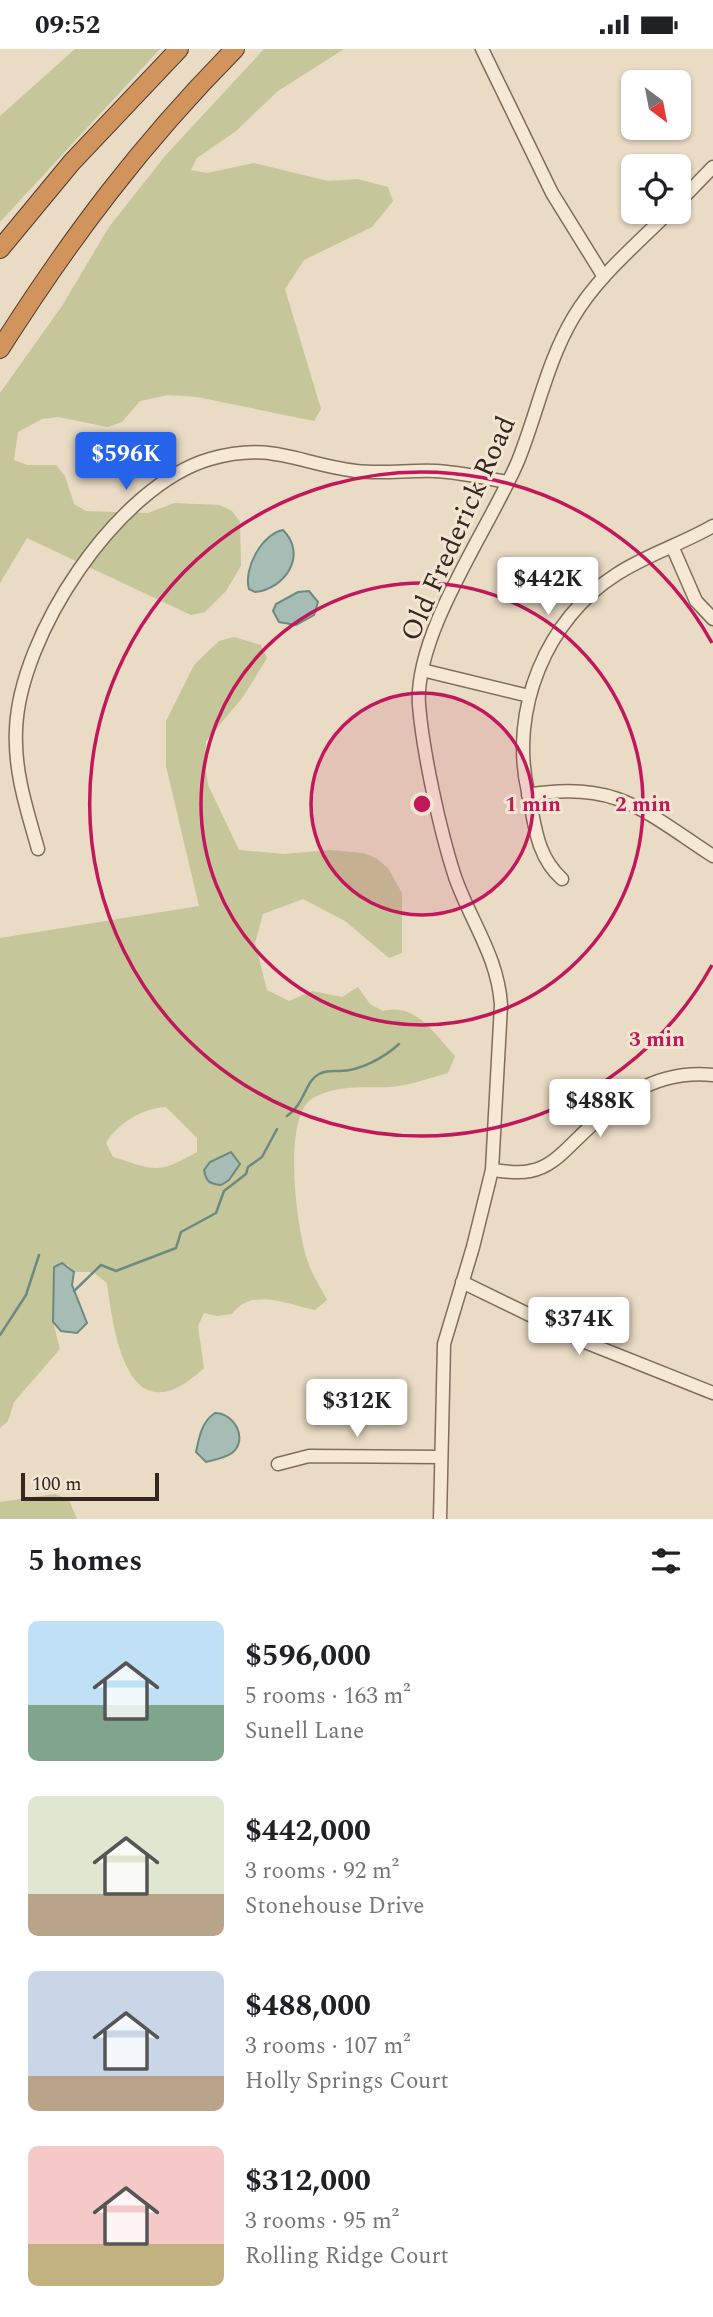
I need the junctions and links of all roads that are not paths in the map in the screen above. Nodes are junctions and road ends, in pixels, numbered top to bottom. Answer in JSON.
{"nodes":[{"id":1,"x":179,"y":49,"type":"edge"},
{"id":2,"x":235,"y":49,"type":"edge"},
{"id":3,"x":482,"y":49,"type":"edge"},
{"id":4,"x":713,"y":167,"type":"edge"},
{"id":5,"x":691,"y":190,"type":"edge"},
{"id":6,"x":657,"y":224,"type":"edge"},
{"id":7,"x":0,"y":249,"type":"edge"},
{"id":8,"x":604,"y":277,"type":"junction"},
{"id":9,"x":0,"y":349,"type":"edge"},
{"id":10,"x":508,"y":482,"type":"junction"},
{"id":11,"x":713,"y":526,"type":"edge"},
{"id":12,"x":672,"y":546,"type":"junction"},
{"id":13,"x":713,"y":619,"type":"edge"},
{"id":14,"x":422,"y":670,"type":"junction"},
{"id":15,"x":528,"y":697,"type":"junction"},
{"id":16,"x":528,"y":795,"type":"junction"},
{"id":17,"x":38,"y":849,"type":"dead end"},
{"id":18,"x":713,"y":856,"type":"edge"},
{"id":19,"x":562,"y":879,"type":"dead end"},
{"id":20,"x":713,"y":1075,"type":"edge"},
{"id":21,"x":492,"y":1170,"type":"junction"},
{"id":22,"x":462,"y":1282,"type":"junction"},
{"id":23,"x":713,"y":1393,"type":"edge"},
{"id":24,"x":441,"y":1457,"type":"junction"},
{"id":25,"x":278,"y":1464,"type":"dead end"},
{"id":26,"x":440,"y":1519,"type":"edge"}],
"edges":[{"from":1,"to":7,"type":"highway"},
{"from":2,"to":9,"type":"highway"},
{"from":3,"to":8,"type":"street"},
{"from":4,"to":5,"type":"street"},
{"from":6,"to":8,"type":"street","name":"Old Frederick Road"},
{"from":8,"to":10,"type":"street","name":"Old Frederick Road"},
{"from":10,"to":14,"type":"street","name":"Old Frederick Road"},
{"from":10,"to":17,"type":"street"},
{"from":11,"to":12,"type":"street"},
{"from":12,"to":13,"type":"street"},
{"from":12,"to":15,"type":"street"},
{"from":14,"to":15,"type":"street"},
{"from":14,"to":21,"type":"street","name":"Old Frederick Road"},
{"from":15,"to":16,"type":"street"},
{"from":16,"to":18,"type":"street"},
{"from":16,"to":19,"type":"street"},
{"from":20,"to":21,"type":"street"},
{"from":21,"to":22,"type":"street","name":"Old Frederick Road"},
{"from":22,"to":23,"type":"street"},
{"from":22,"to":24,"type":"street","name":"Old Frederick Road"},
{"from":24,"to":25,"type":"street"},
{"from":24,"to":26,"type":"street","name":"Old Frederick Road"}]}
